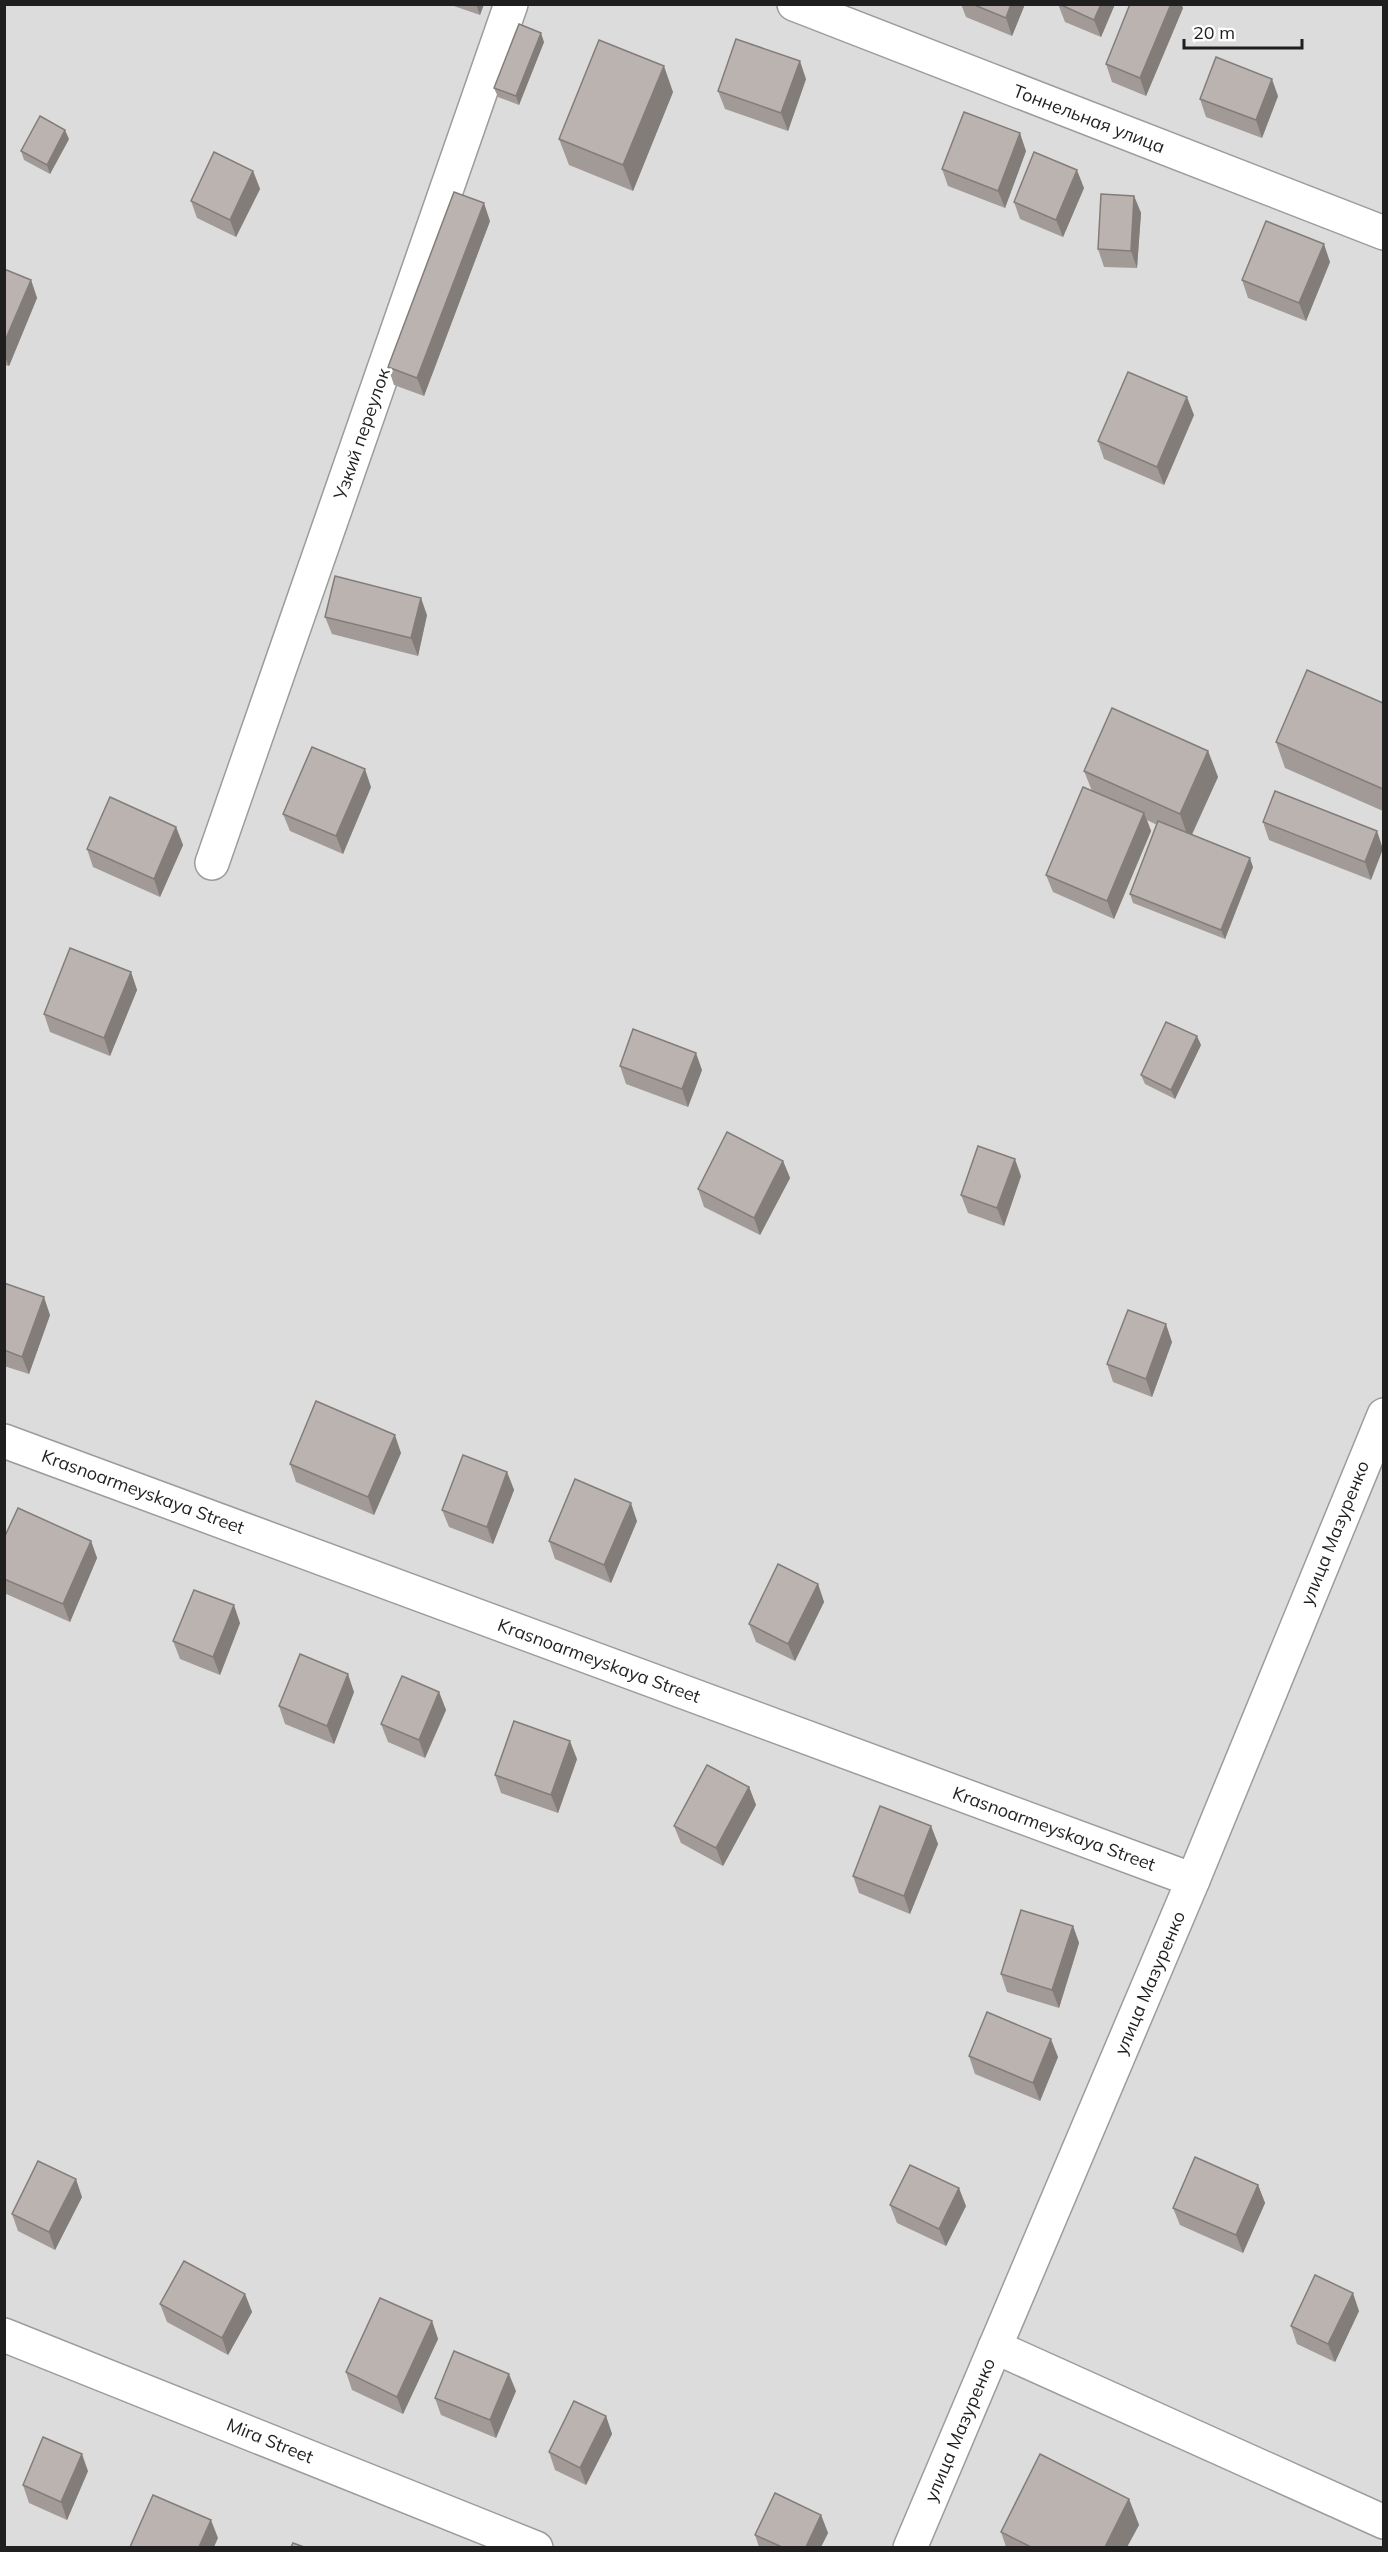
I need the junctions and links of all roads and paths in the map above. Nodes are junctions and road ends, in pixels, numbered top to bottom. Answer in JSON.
{"nodes":[{"id":1,"x":511,"y":4,"type":"edge"},
{"id":2,"x":794,"y":4,"type":"edge"},
{"id":3,"x":1383,"y":233,"type":"edge"},
{"id":4,"x":213,"y":862,"type":"dead end"},
{"id":5,"x":1383,"y":1415,"type":"edge"},
{"id":6,"x":4,"y":1441,"type":"edge"},
{"id":7,"x":1193,"y":1880,"type":"junction"},
{"id":8,"x":4,"y":2335,"type":"edge"},
{"id":9,"x":996,"y":2347,"type":"junction"},
{"id":10,"x":1383,"y":2522,"type":"edge"},
{"id":11,"x":536,"y":2547,"type":"edge"},
{"id":12,"x":910,"y":2547,"type":"edge"}],
"edges":[{"from":1,"to":4,"type":"street","name":"Узкий переулок"},
{"from":2,"to":3,"type":"street","name":"Тоннельная улица"},
{"from":5,"to":7,"type":"street","name":"улица Мазуренко"},
{"from":6,"to":7,"type":"street","name":"Krasnoarmeyskaya Street"},
{"from":7,"to":9,"type":"street","name":"улица Мазуренко"},
{"from":8,"to":11,"type":"street","name":"Mira Street"},
{"from":9,"to":10,"type":"street"},
{"from":9,"to":12,"type":"street","name":"улица Мазуренко"}]}
